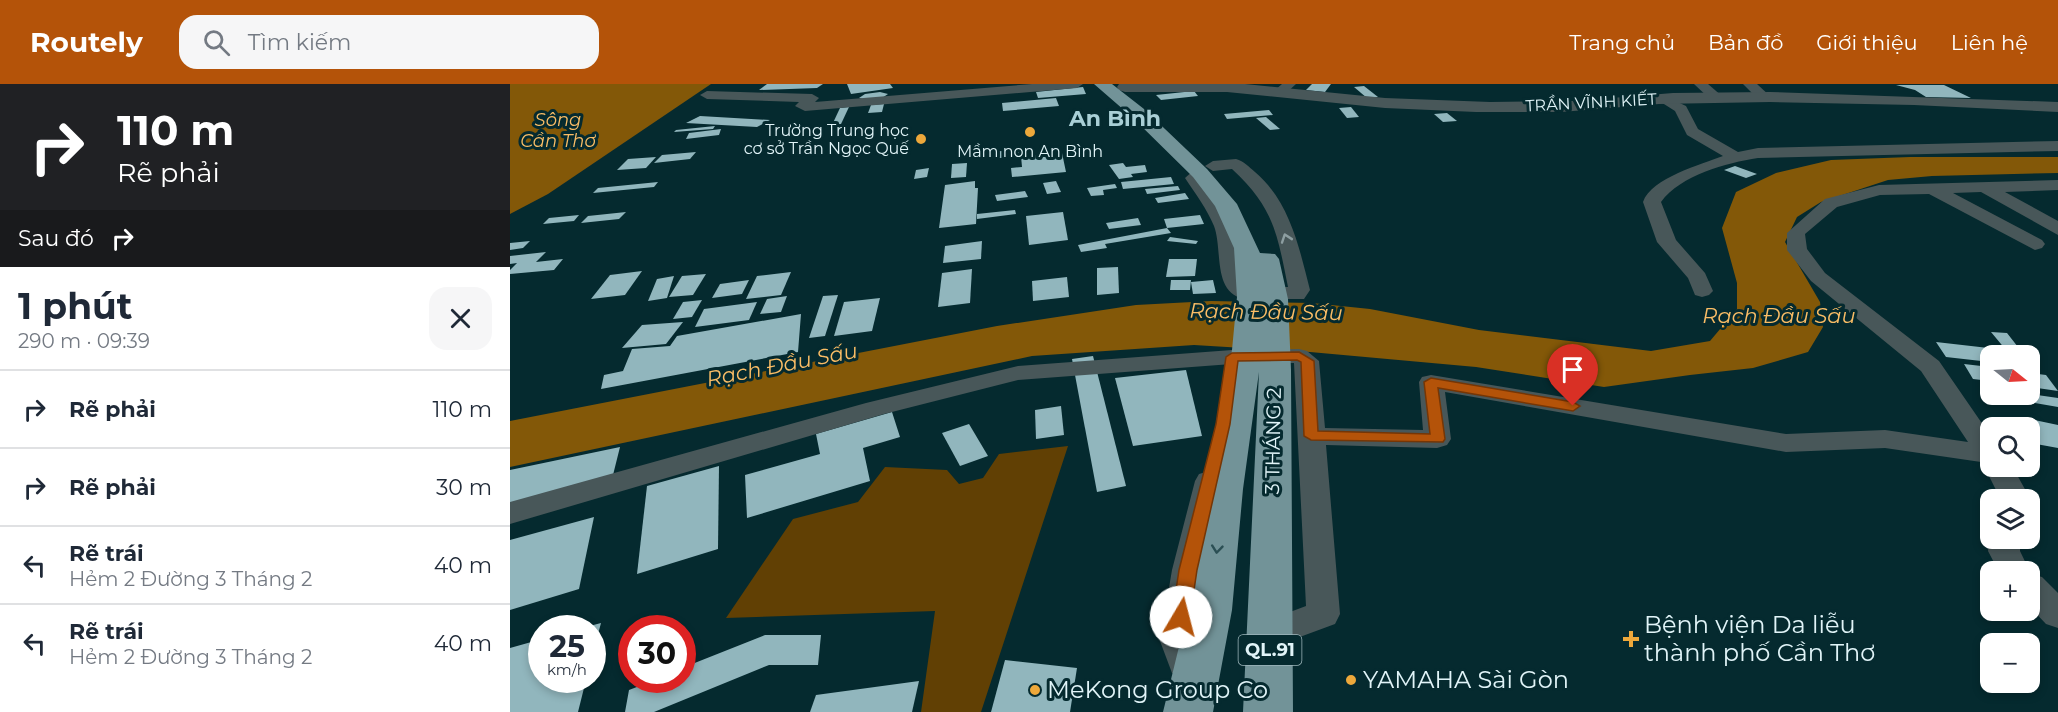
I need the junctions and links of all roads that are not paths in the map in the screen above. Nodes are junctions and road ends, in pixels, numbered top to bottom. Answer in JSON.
{"nodes":[{"id":1,"x":1077,"y":84,"type":"edge"},
{"id":2,"x":1102,"y":84,"type":"edge"},
{"id":3,"x":1700,"y":84,"type":"edge"},
{"id":4,"x":1749,"y":84,"type":"edge"},
{"id":5,"x":1123,"y":86,"type":"edge"},
{"id":6,"x":1285,"y":88,"type":"edge"},
{"id":7,"x":707,"y":95,"type":"dead end"},
{"id":8,"x":1716,"y":97,"type":"junction"},
{"id":9,"x":1764,"y":97,"type":"junction"},
{"id":10,"x":1663,"y":99,"type":"junction"},
{"id":11,"x":2058,"y":107,"type":"edge"},
{"id":12,"x":2058,"y":146,"type":"edge"},
{"id":13,"x":1736,"y":157,"type":"junction"},
{"id":14,"x":1206,"y":169,"type":"junction"},
{"id":15,"x":2058,"y":185,"type":"edge"},
{"id":16,"x":1983,"y":187,"type":"junction"},
{"id":17,"x":1933,"y":189,"type":"junction"},
{"id":18,"x":1235,"y":204,"type":"junction"},
{"id":19,"x":2058,"y":229,"type":"edge"},
{"id":20,"x":2035,"y":244,"type":"dead end"},
{"id":21,"x":1702,"y":291,"type":"dead end"},
{"id":22,"x":1232,"y":357,"type":"junction"},
{"id":23,"x":1311,"y":436,"type":"junction"},
{"id":24,"x":1980,"y":440,"type":"edge"},
{"id":25,"x":1980,"y":453,"type":"edge"},
{"id":26,"x":510,"y":513,"type":"edge"},
{"id":27,"x":2040,"y":596,"type":"edge"},
{"id":28,"x":2058,"y":614,"type":"edge"},
{"id":29,"x":1270,"y":634,"type":"junction"},
{"id":30,"x":1193,"y":691,"type":"edge"},
{"id":31,"x":1268,"y":712,"type":"edge"}],
"edges":[{"from":1,"to":7,"type":"street"},
{"from":2,"to":14,"type":"highway","name":"3 THÁNG 2","number":"QL.91"},
{"from":3,"to":8,"type":"street"},
{"from":4,"to":9,"type":"street"},
{"from":5,"to":6,"type":"street","name":"TRẦN VĨNH KIẾT"},
{"from":5,"to":14,"type":"highway","name":"3 THÁNG 2","number":"QL.91"},
{"from":6,"to":10,"type":"street","name":"TRẦN VĨNH KIẾT"},
{"from":8,"to":9,"type":"street","name":"TRẦN VĨNH KIẾT"},
{"from":8,"to":10,"type":"street","name":"TRẦN VĨNH KIẾT"},
{"from":9,"to":11,"type":"street","name":"TRẦN VĨNH KIẾT"},
{"from":10,"to":13,"type":"street"},
{"from":12,"to":13,"type":"street"},
{"from":13,"to":21,"type":"street"},
{"from":14,"to":14,"type":"street","one_way":true},
{"from":14,"to":18,"type":"highway","name":"3 THÁNG 2","number":"QL.91"},
{"from":15,"to":16,"type":"street"},
{"from":16,"to":17,"type":"street"},
{"from":16,"to":19,"type":"street"},
{"from":17,"to":20,"type":"street"},
{"from":17,"to":24,"type":"street"},
{"from":18,"to":29,"type":"highway","name":"3 THÁNG 2","number":"QL.91"},
{"from":18,"to":30,"type":"highway","name":"3 THÁNG 2","number":"QL.91","one_way":true},
{"from":22,"to":23,"type":"street"},
{"from":22,"to":26,"type":"street"},
{"from":22,"to":30,"type":"street"},
{"from":23,"to":25,"type":"street"},
{"from":23,"to":29,"type":"street"},
{"from":27,"to":28,"type":"street"},
{"from":29,"to":31,"type":"highway","name":"3 THÁNG 2","number":"QL.91"}]}
